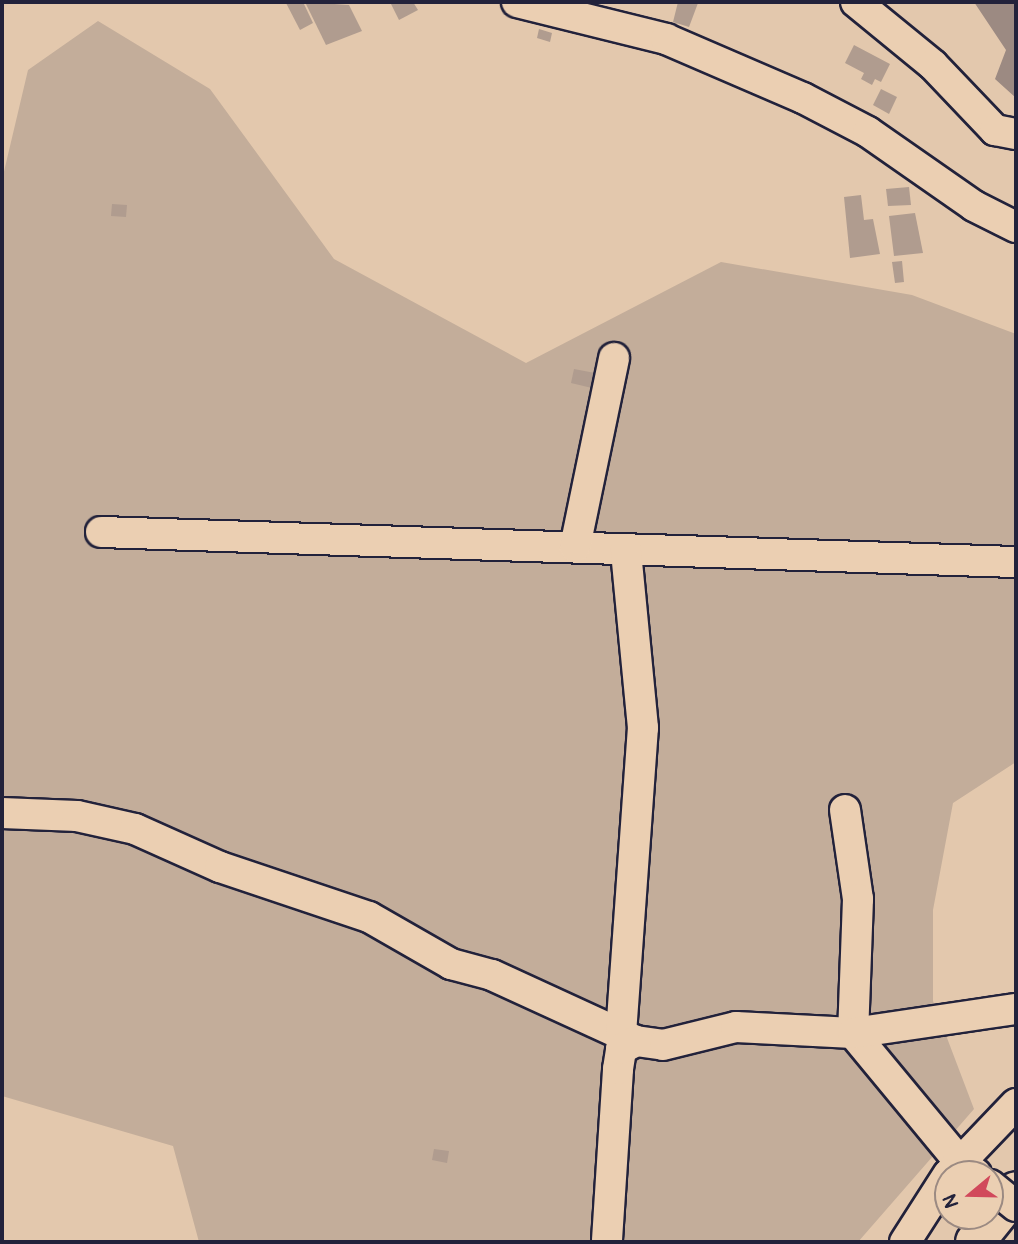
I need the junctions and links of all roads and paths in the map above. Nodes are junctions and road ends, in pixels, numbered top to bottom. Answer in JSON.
{"nodes":[{"id":1,"x":517,"y":2,"type":"edge"},
{"id":2,"x":856,"y":2,"type":"edge"},
{"id":3,"x":1016,"y":134,"type":"edge"},
{"id":4,"x":1016,"y":227,"type":"edge"},
{"id":5,"x":614,"y":358,"type":"dead end"},
{"id":6,"x":101,"y":532,"type":"dead end"},
{"id":7,"x":575,"y":547,"type":"junction"},
{"id":8,"x":626,"y":551,"type":"junction"},
{"id":9,"x":1016,"y":562,"type":"edge"},
{"id":10,"x":845,"y":810,"type":"dead end"},
{"id":11,"x":2,"y":813,"type":"edge"},
{"id":12,"x":1016,"y":1009,"type":"edge"},
{"id":13,"x":853,"y":1033,"type":"junction"},
{"id":14,"x":629,"y":1038,"type":"junction"},
{"id":15,"x":1016,"y":1104,"type":"edge"},
{"id":16,"x":950,"y":1160,"type":"edge"},
{"id":17,"x":968,"y":1160,"type":"edge"},
{"id":18,"x":1016,"y":1191,"type":"edge"},
{"id":19,"x":934,"y":1203,"type":"edge"},
{"id":20,"x":607,"y":1240,"type":"dead end"},
{"id":21,"x":905,"y":1242,"type":"edge"},
{"id":22,"x":975,"y":1242,"type":"edge"}],
"edges":[{"from":1,"to":4,"type":"street"},
{"from":2,"to":3,"type":"street"},
{"from":5,"to":7,"type":"street"},
{"from":6,"to":7,"type":"street"},
{"from":7,"to":8,"type":"street"},
{"from":8,"to":9,"type":"street"},
{"from":8,"to":14,"type":"street"},
{"from":10,"to":13,"type":"street"},
{"from":11,"to":14,"type":"street"},
{"from":12,"to":13,"type":"street"},
{"from":13,"to":14,"type":"street"},
{"from":13,"to":16,"type":"street"},
{"from":14,"to":20,"type":"street"},
{"from":15,"to":17,"type":"street"},
{"from":18,"to":22,"type":"highway"},
{"from":19,"to":21,"type":"street"}]}
